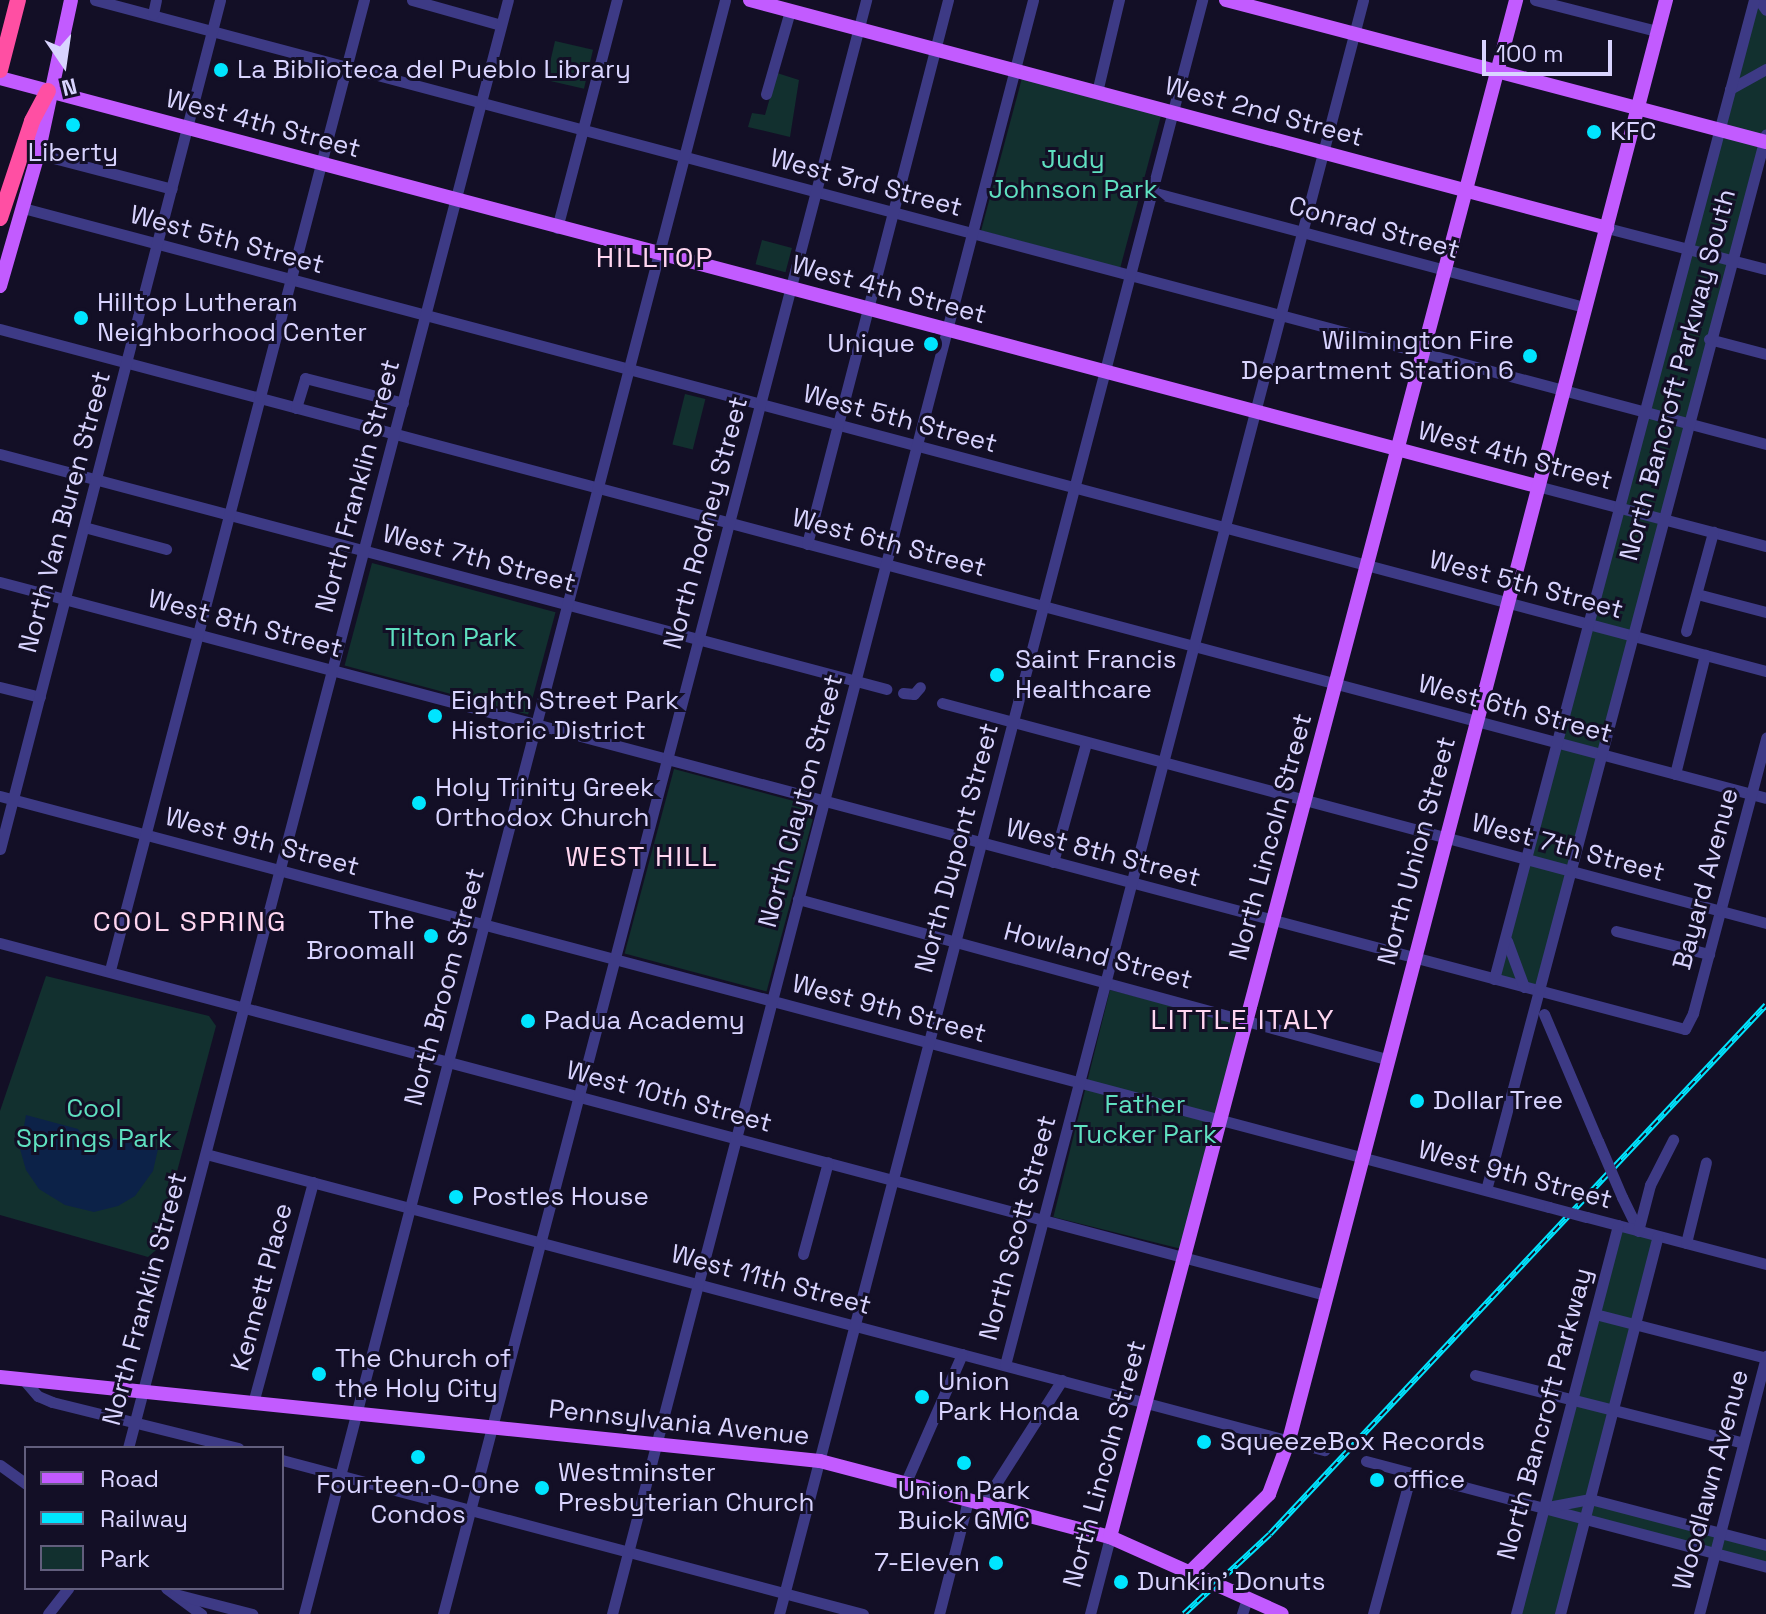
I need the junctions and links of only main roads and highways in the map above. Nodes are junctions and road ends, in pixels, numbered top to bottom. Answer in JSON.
{"nodes":[{"id":1,"x":18,"y":0,"type":"edge"},
{"id":2,"x":71,"y":0,"type":"edge"},
{"id":3,"x":750,"y":0,"type":"edge"},
{"id":4,"x":1226,"y":0,"type":"edge"},
{"id":5,"x":1516,"y":0,"type":"edge"},
{"id":6,"x":1666,"y":0,"type":"edge"},
{"id":7,"x":787,"y":7,"type":"edge"},
{"id":8,"x":0,"y":70,"type":"edge"},
{"id":9,"x":1498,"y":72,"type":"junction"},
{"id":10,"x":0,"y":78,"type":"edge"},
{"id":11,"x":48,"y":91,"type":"junction"},
{"id":12,"x":1637,"y":110,"type":"junction"},
{"id":13,"x":1765,"y":139,"type":"edge"},
{"id":14,"x":1467,"y":190,"type":"junction"},
{"id":15,"x":0,"y":218,"type":"edge"},
{"id":16,"x":1607,"y":228,"type":"junction"},
{"id":17,"x":0,"y":286,"type":"edge"},
{"id":18,"x":1398,"y":450,"type":"junction"},
{"id":19,"x":1537,"y":486,"type":"junction"},
{"id":20,"x":0,"y":1377,"type":"edge"},
{"id":21,"x":1110,"y":1537,"type":"junction"},
{"id":22,"x":1188,"y":1574,"type":"junction"},
{"id":23,"x":1245,"y":1607,"type":"edge"},
{"id":24,"x":1282,"y":1614,"type":"edge"}],
"edges":[{"from":1,"to":8,"type":"highway"},
{"from":2,"to":11,"type":"main road"},
{"from":3,"to":7,"type":"main road","name":"West 2nd Street"},
{"from":4,"to":9,"type":"main road"},
{"from":5,"to":9,"type":"main road","name":"North Lincoln Street"},
{"from":6,"to":12,"type":"main road","name":"North Union Street"},
{"from":7,"to":14,"type":"main road","name":"West 2nd Street"},
{"from":9,"to":12,"type":"main road"},
{"from":9,"to":14,"type":"main road","name":"North Lincoln Street"},
{"from":10,"to":11,"type":"main road","name":"West 4th Street"},
{"from":11,"to":15,"type":"highway"},
{"from":11,"to":17,"type":"main road"},
{"from":11,"to":18,"type":"main road","name":"West 4th Street"},
{"from":12,"to":13,"type":"main road"},
{"from":12,"to":16,"type":"main road","name":"North Union Street"},
{"from":14,"to":16,"type":"main road","name":"West 2nd Street"},
{"from":14,"to":18,"type":"main road","name":"North Lincoln Street"},
{"from":16,"to":19,"type":"main road","name":"North Union Street"},
{"from":18,"to":19,"type":"main road","name":"West 4th Street"},
{"from":18,"to":21,"type":"main road","name":"North Lincoln Street"},
{"from":19,"to":22,"type":"main road","name":"North Union Street"},
{"from":20,"to":21,"type":"main road","name":"Pennsylvania Avenue"},
{"from":21,"to":22,"type":"main road","name":"Pennsylvania Avenue"},
{"from":22,"to":23,"type":"main road","name":"Pennsylvania Avenue"},
{"from":23,"to":24,"type":"main road","name":"Pennsylvania Avenue"}]}
